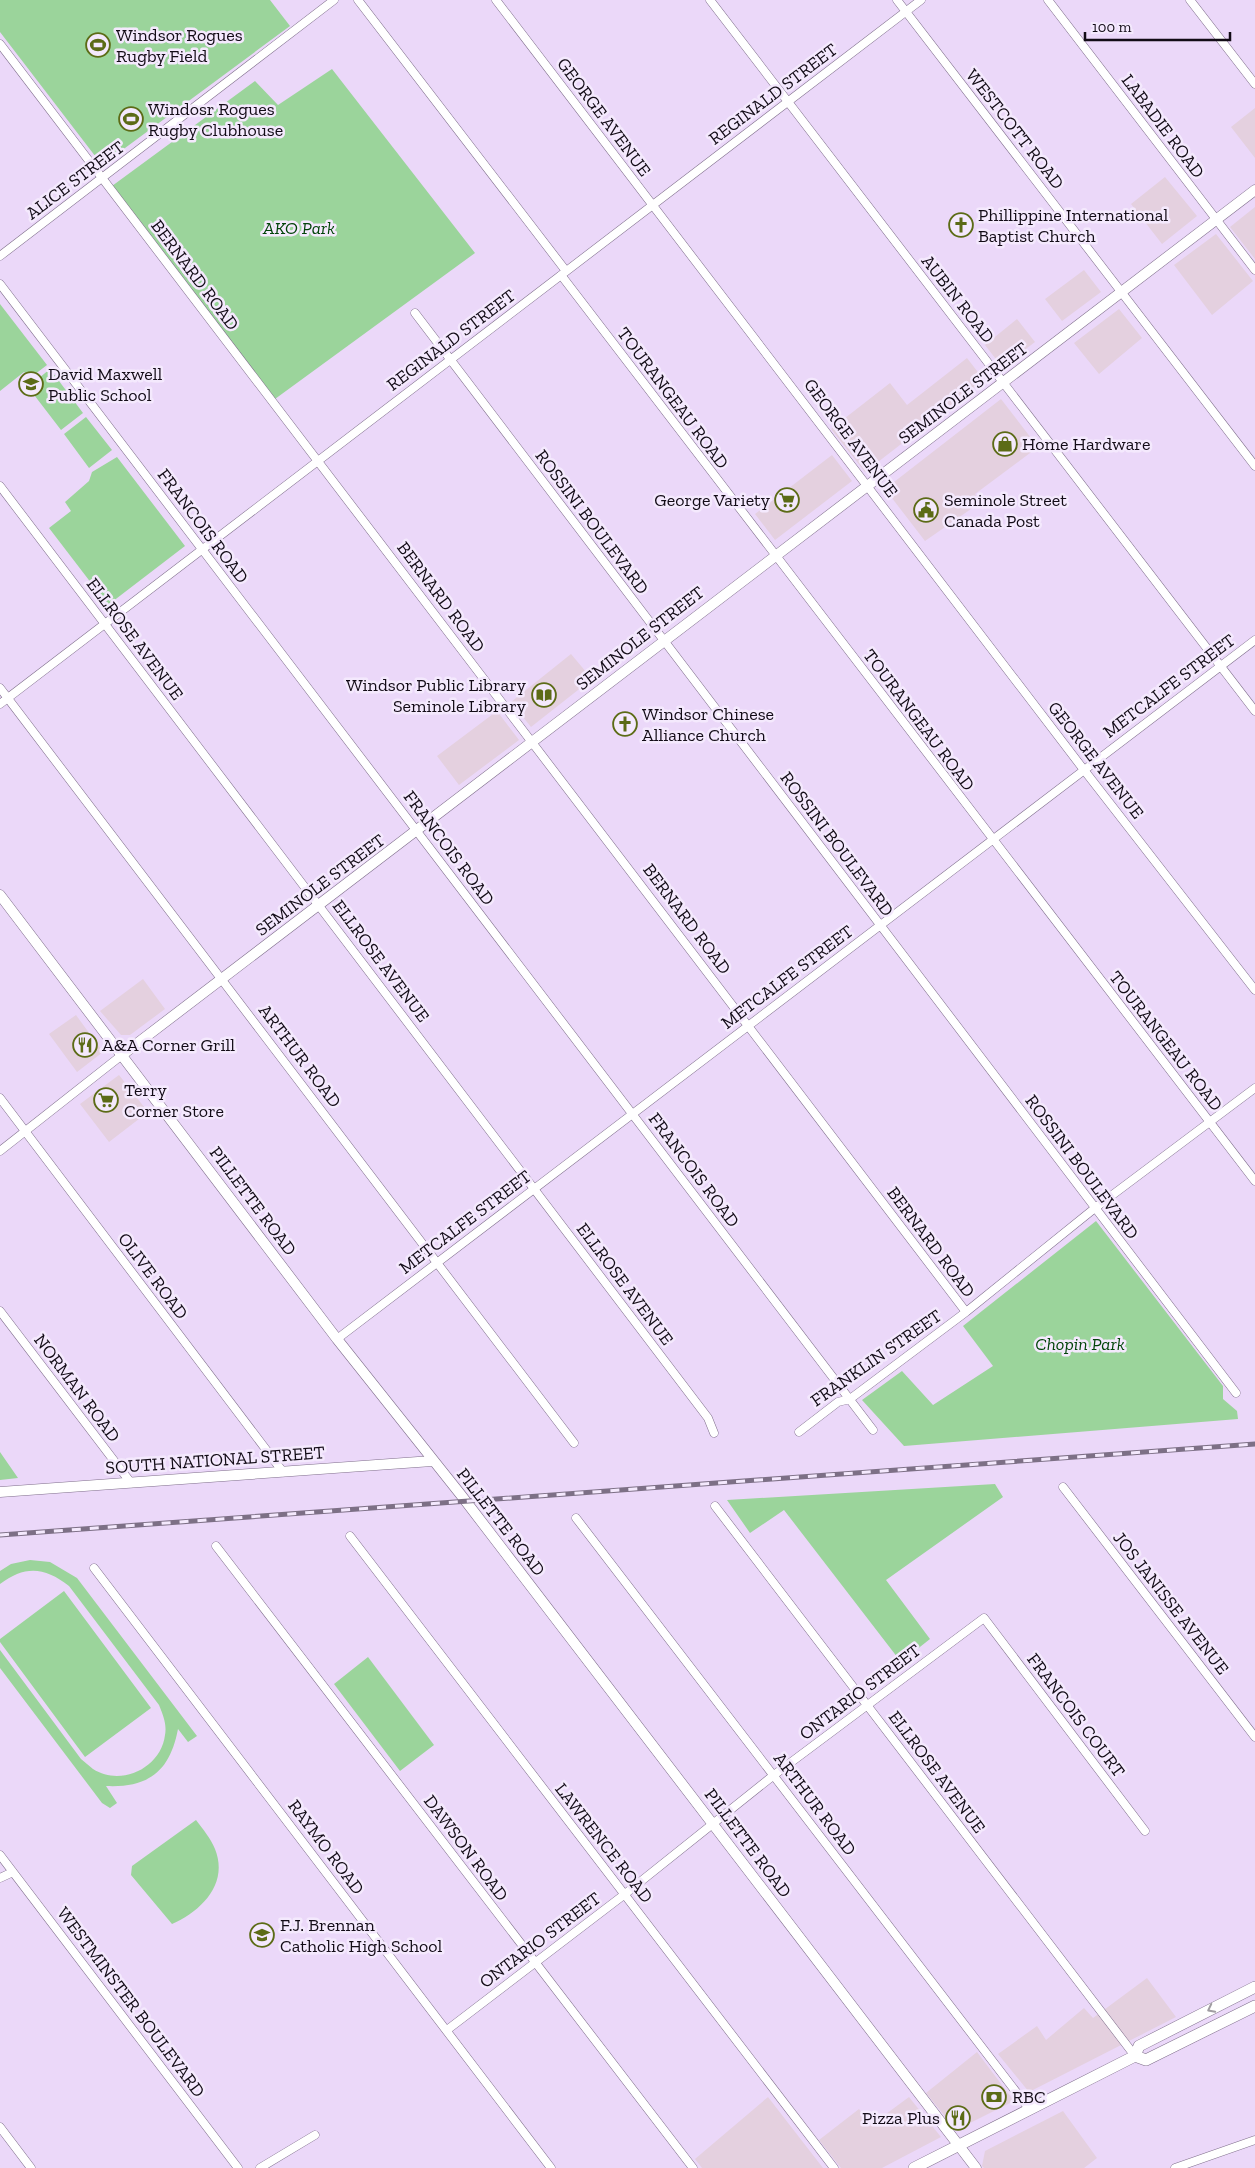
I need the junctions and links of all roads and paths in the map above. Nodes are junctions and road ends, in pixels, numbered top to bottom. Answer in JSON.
{"nodes":[{"id":1,"x":334,"y":0,"type":"edge"},
{"id":2,"x":358,"y":0,"type":"edge"},
{"id":3,"x":496,"y":0,"type":"edge"},
{"id":4,"x":710,"y":0,"type":"edge"},
{"id":5,"x":897,"y":0,"type":"edge"},
{"id":6,"x":921,"y":0,"type":"edge"},
{"id":7,"x":1048,"y":0,"type":"edge"},
{"id":8,"x":1190,"y":0,"type":"edge"},
{"id":9,"x":906,"y":11,"type":"junction"},
{"id":10,"x":0,"y":44,"type":"edge"},
{"id":11,"x":1255,"y":84,"type":"edge"},
{"id":12,"x":788,"y":102,"type":"junction"},
{"id":13,"x":102,"y":178,"type":"junction"},
{"id":14,"x":1255,"y":190,"type":"edge"},
{"id":15,"x":653,"y":205,"type":"junction"},
{"id":16,"x":1216,"y":220,"type":"junction"},
{"id":17,"x":0,"y":256,"type":"edge"},
{"id":18,"x":1255,"y":270,"type":"edge"},
{"id":19,"x":563,"y":273,"type":"junction"},
{"id":20,"x":0,"y":284,"type":"edge"},
{"id":21,"x":1122,"y":292,"type":"junction"},
{"id":22,"x":415,"y":314,"type":"dead end"},
{"id":23,"x":450,"y":360,"type":"junction"},
{"id":24,"x":1004,"y":383,"type":"junction"},
{"id":25,"x":318,"y":461,"type":"junction"},
{"id":26,"x":1255,"y":466,"type":"edge"},
{"id":27,"x":0,"y":486,"type":"edge"},
{"id":28,"x":868,"y":486,"type":"junction"},
{"id":29,"x":202,"y":549,"type":"junction"},
{"id":30,"x":774,"y":555,"type":"junction"},
{"id":31,"x":105,"y":624,"type":"junction"},
{"id":32,"x":663,"y":640,"type":"junction"},
{"id":33,"x":1255,"y":640,"type":"edge"},
{"id":34,"x":1221,"y":666,"type":"junction"},
{"id":35,"x":0,"y":688,"type":"edge"},
{"id":36,"x":8,"y":698,"type":"junction"},
{"id":37,"x":0,"y":704,"type":"edge"},
{"id":38,"x":1255,"y":711,"type":"edge"},
{"id":39,"x":533,"y":741,"type":"junction"},
{"id":40,"x":1084,"y":770,"type":"junction"},
{"id":41,"x":417,"y":831,"type":"junction"},
{"id":42,"x":992,"y":840,"type":"junction"},
{"id":43,"x":0,"y":895,"type":"edge"},
{"id":44,"x":320,"y":906,"type":"junction"},
{"id":45,"x":880,"y":925,"type":"junction"},
{"id":46,"x":223,"y":980,"type":"junction"},
{"id":47,"x":1255,"y":990,"type":"edge"},
{"id":48,"x":748,"y":1025,"type":"junction"},
{"id":49,"x":122,"y":1055,"type":"junction"},
{"id":50,"x":1255,"y":1088,"type":"edge"},
{"id":51,"x":0,"y":1098,"type":"edge"},
{"id":52,"x":632,"y":1114,"type":"junction"},
{"id":53,"x":1210,"y":1122,"type":"junction"},
{"id":54,"x":26,"y":1132,"type":"junction"},
{"id":55,"x":0,"y":1151,"type":"edge"},
{"id":56,"x":1255,"y":1181,"type":"edge"},
{"id":57,"x":534,"y":1188,"type":"junction"},
{"id":58,"x":1095,"y":1208,"type":"junction"},
{"id":59,"x":437,"y":1262,"type":"junction"},
{"id":60,"x":0,"y":1311,"type":"edge"},
{"id":61,"x":966,"y":1312,"type":"junction"},
{"id":62,"x":337,"y":1339,"type":"junction"},
{"id":63,"x":1236,"y":1393,"type":"dead end"},
{"id":64,"x":850,"y":1399,"type":"junction"},
{"id":65,"x":873,"y":1430,"type":"dead end"},
{"id":66,"x":799,"y":1432,"type":"dead end"},
{"id":67,"x":714,"y":1433,"type":"dead end"},
{"id":68,"x":574,"y":1443,"type":"dead end"},
{"id":69,"x":432,"y":1461,"type":"junction"},
{"id":70,"x":283,"y":1472,"type":"junction"},
{"id":71,"x":131,"y":1483,"type":"junction"},
{"id":72,"x":1063,"y":1487,"type":"dead end"},
{"id":73,"x":0,"y":1492,"type":"edge"},
{"id":74,"x":715,"y":1506,"type":"dead end"},
{"id":75,"x":576,"y":1518,"type":"dead end"},
{"id":76,"x":350,"y":1536,"type":"dead end"},
{"id":77,"x":216,"y":1546,"type":"dead end"},
{"id":78,"x":94,"y":1568,"type":"dead end"},
{"id":79,"x":984,"y":1618,"type":"joint"},
{"id":80,"x":868,"y":1706,"type":"junction"},
{"id":81,"x":1255,"y":1737,"type":"edge"},
{"id":82,"x":774,"y":1775,"type":"junction"},
{"id":83,"x":713,"y":1823,"type":"junction"},
{"id":84,"x":1145,"y":1831,"type":"dead end"},
{"id":85,"x":0,"y":1855,"type":"edge"},
{"id":86,"x":13,"y":1872,"type":"junction"},
{"id":87,"x":0,"y":1878,"type":"edge"},
{"id":88,"x":625,"y":1894,"type":"junction"},
{"id":89,"x":535,"y":1962,"type":"junction"},
{"id":90,"x":1255,"y":1987,"type":"edge"},
{"id":91,"x":1255,"y":2006,"type":"edge"},
{"id":92,"x":447,"y":2030,"type":"junction"},
{"id":93,"x":1136,"y":2056,"type":"junction"},
{"id":94,"x":1030,"y":2110,"type":"junction"},
{"id":95,"x":0,"y":2127,"type":"edge"},
{"id":96,"x":315,"y":2135,"type":"dead end"},
{"id":97,"x":1255,"y":2140,"type":"edge"},
{"id":98,"x":960,"y":2146,"type":"junction"},
{"id":99,"x":31,"y":2168,"type":"edge"},
{"id":100,"x":238,"y":2168,"type":"edge"},
{"id":101,"x":260,"y":2168,"type":"edge"},
{"id":102,"x":551,"y":2168,"type":"edge"},
{"id":103,"x":693,"y":2168,"type":"edge"},
{"id":104,"x":834,"y":2168,"type":"edge"},
{"id":105,"x":914,"y":2168,"type":"edge"},
{"id":106,"x":976,"y":2168,"type":"edge"},
{"id":107,"x":1175,"y":2168,"type":"edge"}],
"edges":[{"from":1,"to":13,"type":"street","name":"ALICE STREET"},
{"from":2,"to":19,"type":"street","name":"TOURANGEAU ROAD"},
{"from":3,"to":15,"type":"street","name":"GEORGE AVENUE"},
{"from":4,"to":12,"type":"street","name":"AUBIN ROAD"},
{"from":5,"to":9,"type":"street","name":"WESTCOTT ROAD"},
{"from":6,"to":9,"type":"street","name":"REGINALD STREET"},
{"from":7,"to":16,"type":"street","name":"LABADIE ROAD"},
{"from":8,"to":11,"type":"street"},
{"from":9,"to":12,"type":"street","name":"REGINALD STREET"},
{"from":9,"to":21,"type":"street","name":"WESTCOTT ROAD"},
{"from":10,"to":13,"type":"street","name":"BERNARD ROAD"},
{"from":12,"to":15,"type":"street","name":"REGINALD STREET"},
{"from":12,"to":24,"type":"street","name":"AUBIN ROAD"},
{"from":13,"to":17,"type":"street","name":"ALICE STREET"},
{"from":13,"to":25,"type":"street","name":"BERNARD ROAD"},
{"from":14,"to":16,"type":"street","name":"SEMINOLE STREET"},
{"from":15,"to":19,"type":"street","name":"REGINALD STREET"},
{"from":15,"to":28,"type":"street","name":"GEORGE AVENUE"},
{"from":16,"to":18,"type":"street","name":"LABADIE ROAD"},
{"from":16,"to":21,"type":"street","name":"SEMINOLE STREET"},
{"from":19,"to":23,"type":"street","name":"REGINALD STREET"},
{"from":19,"to":30,"type":"street","name":"TOURANGEAU ROAD"},
{"from":20,"to":29,"type":"street","name":"FRANCOIS ROAD"},
{"from":21,"to":24,"type":"street","name":"SEMINOLE STREET"},
{"from":21,"to":26,"type":"street","name":"WESTCOTT ROAD"},
{"from":22,"to":23,"type":"street","name":"ROSSINI BOULEVARD"},
{"from":23,"to":25,"type":"street","name":"REGINALD STREET"},
{"from":23,"to":32,"type":"street","name":"ROSSINI BOULEVARD"},
{"from":24,"to":28,"type":"street","name":"SEMINOLE STREET"},
{"from":24,"to":34,"type":"street","name":"AUBIN ROAD"},
{"from":25,"to":29,"type":"street","name":"REGINALD STREET"},
{"from":25,"to":39,"type":"street","name":"BERNARD ROAD"},
{"from":27,"to":31,"type":"street","name":"ELLROSE AVENUE"},
{"from":28,"to":30,"type":"street","name":"SEMINOLE STREET"},
{"from":28,"to":40,"type":"street","name":"GEORGE AVENUE"},
{"from":29,"to":31,"type":"street","name":"REGINALD STREET"},
{"from":29,"to":41,"type":"street","name":"FRANCOIS ROAD"},
{"from":30,"to":32,"type":"street","name":"SEMINOLE STREET"},
{"from":30,"to":42,"type":"street","name":"TOURANGEAU ROAD"},
{"from":31,"to":36,"type":"street","name":"REGINALD STREET"},
{"from":31,"to":44,"type":"street","name":"ELLROSE AVENUE"},
{"from":32,"to":39,"type":"street","name":"SEMINOLE STREET"},
{"from":32,"to":45,"type":"street","name":"ROSSINI BOULEVARD"},
{"from":33,"to":34,"type":"street","name":"METCALFE STREET"},
{"from":34,"to":38,"type":"street","name":"AUBIN ROAD"},
{"from":34,"to":40,"type":"street","name":"METCALFE STREET"},
{"from":35,"to":36,"type":"street","name":"ARTHUR ROAD"},
{"from":36,"to":37,"type":"street","name":"REGINALD STREET"},
{"from":36,"to":46,"type":"street","name":"ARTHUR ROAD"},
{"from":39,"to":41,"type":"street","name":"SEMINOLE STREET"},
{"from":39,"to":48,"type":"street","name":"BERNARD ROAD"},
{"from":40,"to":42,"type":"street","name":"METCALFE STREET"},
{"from":40,"to":47,"type":"street","name":"GEORGE AVENUE"},
{"from":41,"to":44,"type":"street","name":"SEMINOLE STREET"},
{"from":41,"to":52,"type":"street","name":"FRANCOIS ROAD"},
{"from":42,"to":45,"type":"street","name":"METCALFE STREET"},
{"from":42,"to":53,"type":"street","name":"TOURANGEAU ROAD"},
{"from":43,"to":49,"type":"street","name":"PILLETTE ROAD"},
{"from":44,"to":46,"type":"street","name":"SEMINOLE STREET"},
{"from":44,"to":57,"type":"street","name":"ELLROSE AVENUE"},
{"from":45,"to":48,"type":"street","name":"METCALFE STREET"},
{"from":45,"to":58,"type":"street","name":"ROSSINI BOULEVARD"},
{"from":46,"to":49,"type":"street","name":"SEMINOLE STREET"},
{"from":46,"to":59,"type":"street","name":"ARTHUR ROAD"},
{"from":48,"to":52,"type":"street","name":"METCALFE STREET"},
{"from":48,"to":61,"type":"street","name":"BERNARD ROAD"},
{"from":49,"to":54,"type":"street","name":"SEMINOLE STREET"},
{"from":49,"to":62,"type":"street","name":"PILLETTE ROAD"},
{"from":50,"to":53,"type":"street","name":"FRANKLIN STREET"},
{"from":51,"to":54,"type":"street","name":"OLIVE ROAD"},
{"from":52,"to":57,"type":"street","name":"METCALFE STREET"},
{"from":52,"to":64,"type":"street","name":"FRANCOIS ROAD"},
{"from":53,"to":56,"type":"street","name":"TOURANGEAU ROAD"},
{"from":53,"to":58,"type":"street","name":"FRANKLIN STREET"},
{"from":54,"to":55,"type":"street","name":"SEMINOLE STREET"},
{"from":54,"to":70,"type":"street","name":"OLIVE ROAD"},
{"from":57,"to":59,"type":"street","name":"METCALFE STREET"},
{"from":57,"to":67,"type":"street","name":"ELLROSE AVENUE"},
{"from":58,"to":61,"type":"street","name":"FRANKLIN STREET"},
{"from":58,"to":63,"type":"street","name":"ROSSINI BOULEVARD"},
{"from":59,"to":62,"type":"street","name":"METCALFE STREET"},
{"from":59,"to":68,"type":"street","name":"ARTHUR ROAD"},
{"from":60,"to":71,"type":"street","name":"NORMAN ROAD"},
{"from":61,"to":64,"type":"street","name":"FRANKLIN STREET"},
{"from":62,"to":69,"type":"street","name":"PILLETTE ROAD"},
{"from":64,"to":65,"type":"street","name":"FRANCOIS ROAD"},
{"from":64,"to":66,"type":"street","name":"FRANKLIN STREET"},
{"from":69,"to":70,"type":"street","name":"SOUTH NATIONAL STREET"},
{"from":69,"to":83,"type":"street","name":"PILLETTE ROAD"},
{"from":70,"to":71,"type":"street","name":"SOUTH NATIONAL STREET"},
{"from":71,"to":73,"type":"street","name":"SOUTH NATIONAL STREET"},
{"from":72,"to":81,"type":"street","name":"JOS JANISSE AVENUE"},
{"from":74,"to":80,"type":"street","name":"ELLROSE AVENUE"},
{"from":75,"to":82,"type":"street","name":"ARTHUR ROAD"},
{"from":76,"to":88,"type":"street","name":"LAWRENCE ROAD"},
{"from":77,"to":89,"type":"street","name":"DAWSON ROAD"},
{"from":78,"to":92,"type":"street","name":"RAYMO ROAD"},
{"from":79,"to":80,"type":"street","name":"ONTARIO STREET"},
{"from":79,"to":84,"type":"street","name":"FRANCOIS COURT"},
{"from":80,"to":82,"type":"street","name":"ONTARIO STREET"},
{"from":80,"to":93,"type":"street","name":"ELLROSE AVENUE"},
{"from":82,"to":83,"type":"street","name":"ONTARIO STREET"},
{"from":82,"to":94,"type":"street","name":"ARTHUR ROAD"},
{"from":83,"to":88,"type":"street","name":"ONTARIO STREET"},
{"from":83,"to":98,"type":"street","name":"PILLETTE ROAD"},
{"from":85,"to":86,"type":"street","name":"WESTMINSTER BOULEVARD"},
{"from":86,"to":87,"type":"street"},
{"from":86,"to":100,"type":"street","name":"WESTMINSTER BOULEVARD"},
{"from":88,"to":89,"type":"street","name":"ONTARIO STREET"},
{"from":88,"to":104,"type":"street","name":"LAWRENCE ROAD"},
{"from":89,"to":92,"type":"street","name":"ONTARIO STREET"},
{"from":89,"to":103,"type":"street","name":"DAWSON ROAD"},
{"from":90,"to":93,"type":"main road","one_way":true},
{"from":91,"to":93,"type":"main road"},
{"from":92,"to":102,"type":"street","name":"RAYMO ROAD"},
{"from":93,"to":94,"type":"main road"},
{"from":94,"to":98,"type":"main road"},
{"from":95,"to":99,"type":"street"},
{"from":96,"to":101,"type":"street"},
{"from":97,"to":107,"type":"street"},
{"from":98,"to":105,"type":"main road"},
{"from":98,"to":106,"type":"street","name":"PILLETTE ROAD"}]}
